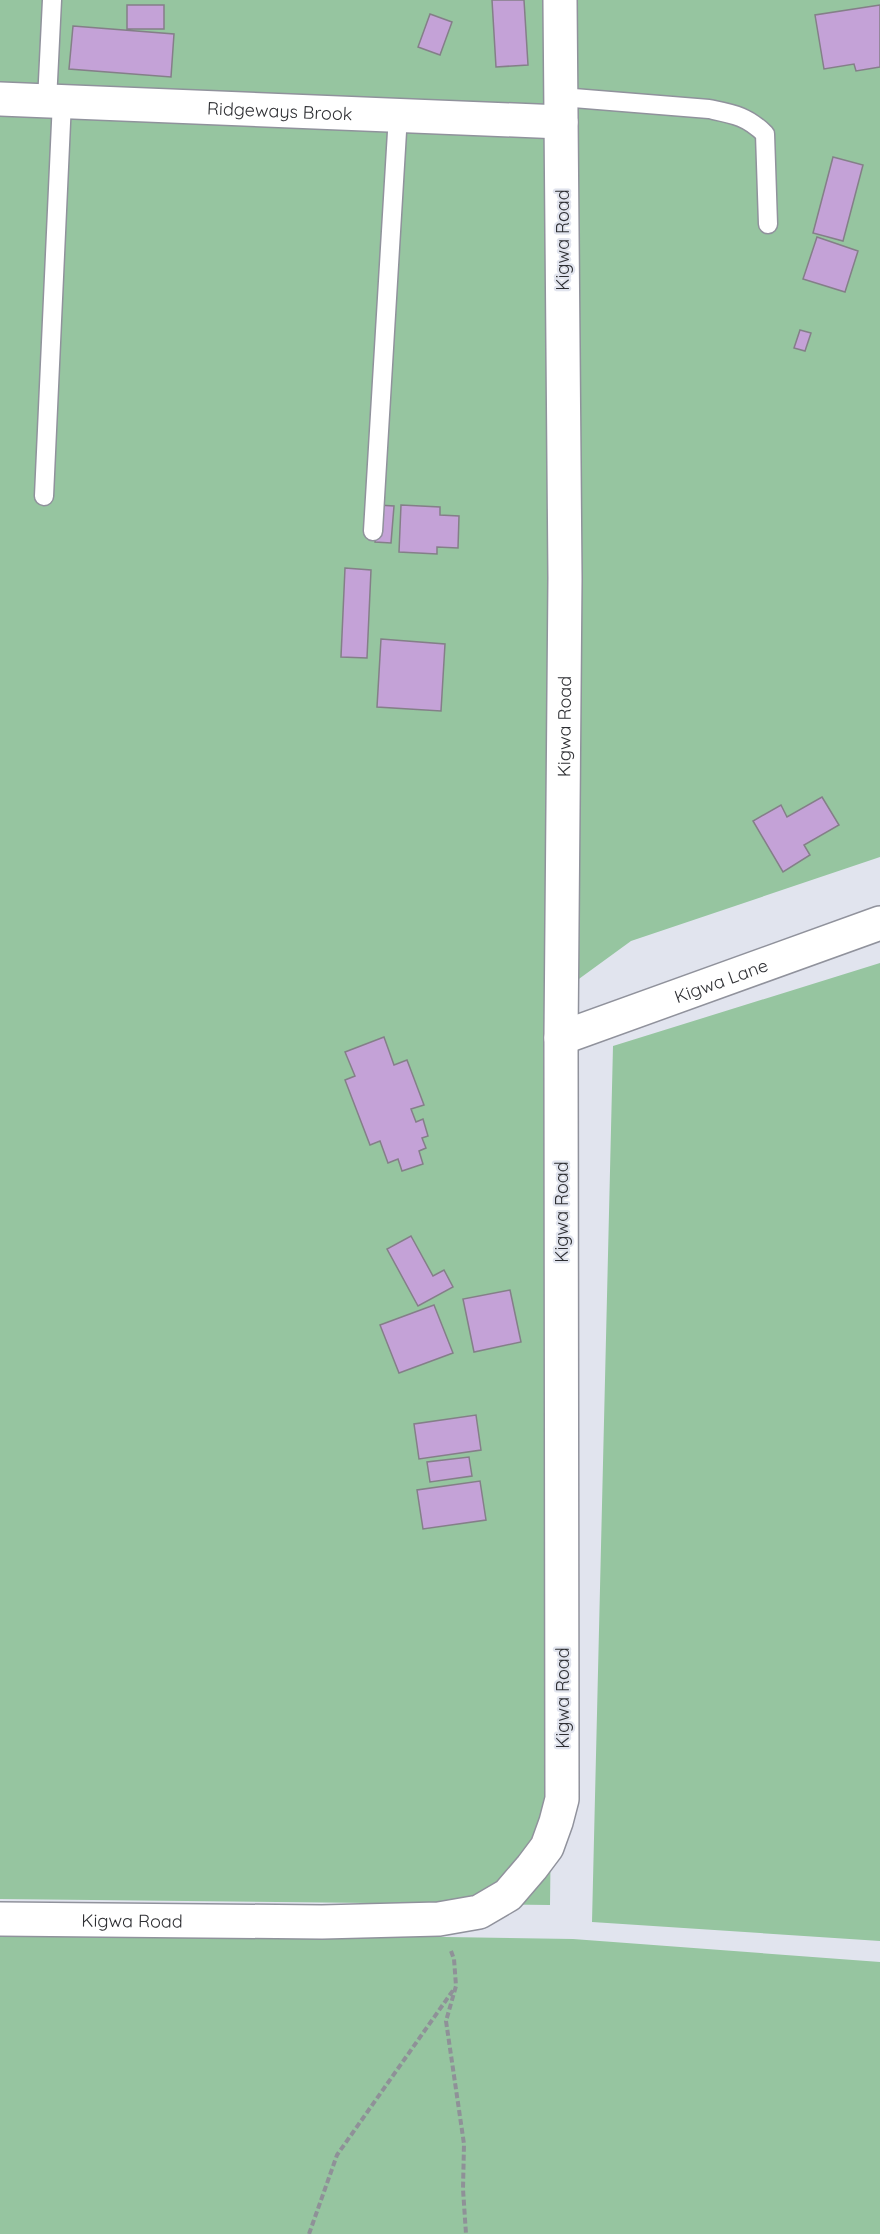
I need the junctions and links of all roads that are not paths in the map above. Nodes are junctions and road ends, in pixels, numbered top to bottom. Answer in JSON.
{"nodes":[{"id":1,"x":52,"y":0,"type":"edge"},
{"id":2,"x":560,"y":0,"type":"edge"},
{"id":3,"x":0,"y":99,"type":"edge"},
{"id":4,"x":55,"y":101,"type":"junction"},
{"id":5,"x":561,"y":110,"type":"junction"},
{"id":6,"x":398,"y":115,"type":"junction"},
{"id":7,"x":768,"y":224,"type":"dead end"},
{"id":8,"x":44,"y":496,"type":"dead end"},
{"id":9,"x":372,"y":531,"type":"dead end"},
{"id":10,"x":880,"y":923,"type":"edge"},
{"id":11,"x":561,"y":1038,"type":"junction"},
{"id":12,"x":0,"y":1919,"type":"edge"}],
"edges":[{"from":1,"to":4,"type":"lane"},
{"from":2,"to":5,"type":"street","name":"Kigwa Road"},
{"from":3,"to":4,"type":"street","name":"Ridgeways Brook"},
{"from":4,"to":6,"type":"street","name":"Ridgeways Brook"},
{"from":4,"to":8,"type":"lane"},
{"from":5,"to":6,"type":"street","name":"Ridgeways Brook"},
{"from":5,"to":7,"type":"lane"},
{"from":5,"to":11,"type":"street","name":"Kigwa Road"},
{"from":6,"to":9,"type":"lane"},
{"from":10,"to":11,"type":"street","name":"Kigwa Lane"},
{"from":11,"to":12,"type":"street","name":"Kigwa Road"}]}
